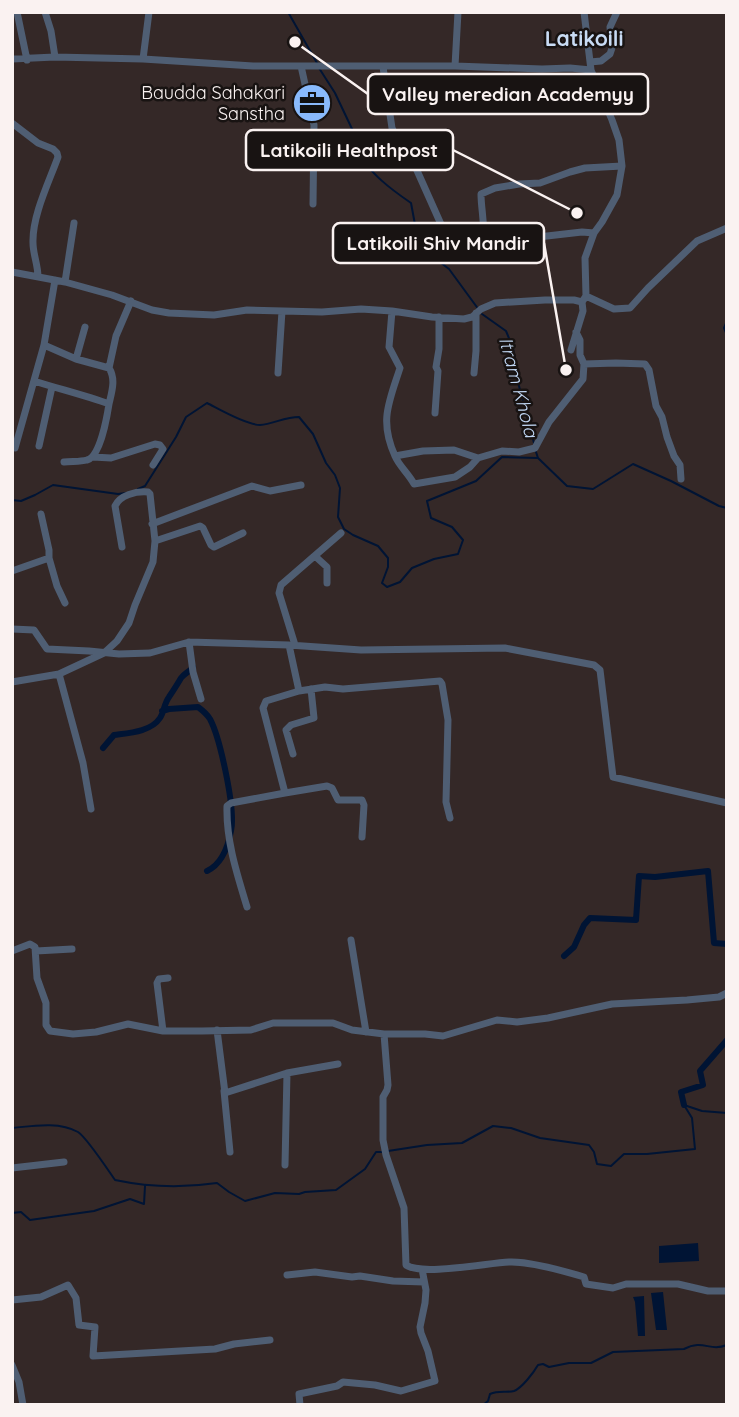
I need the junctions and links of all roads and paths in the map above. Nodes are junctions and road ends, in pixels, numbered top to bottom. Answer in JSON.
{"nodes":[{"id":1,"x":17,"y":12,"type":"edge"},
{"id":2,"x":44,"y":12,"type":"edge"},
{"id":3,"x":149,"y":12,"type":"edge"},
{"id":4,"x":458,"y":12,"type":"edge"},
{"id":5,"x":584,"y":12,"type":"edge"},
{"id":6,"x":617,"y":12,"type":"edge"},
{"id":7,"x":55,"y":57,"type":"junction"},
{"id":8,"x":12,"y":59,"type":"edge"},
{"id":9,"x":143,"y":59,"type":"junction"},
{"id":10,"x":27,"y":60,"type":"junction"},
{"id":11,"x":301,"y":65,"type":"junction"},
{"id":12,"x":383,"y":66,"type":"junction"},
{"id":13,"x":455,"y":66,"type":"junction"},
{"id":14,"x":590,"y":66,"type":"junction"},
{"id":15,"x":12,"y":123,"type":"edge"},
{"id":16,"x":622,"y":166,"type":"junction"},
{"id":17,"x":313,"y":204,"type":"dead end"},
{"id":18,"x":74,"y":223,"type":"dead end"},
{"id":19,"x":727,"y":228,"type":"edge"},
{"id":20,"x":594,"y":233,"type":"junction"},
{"id":21,"x":483,"y":239,"type":"junction"},
{"id":22,"x":12,"y":272,"type":"edge"},
{"id":23,"x":38,"y":276,"type":"junction"},
{"id":24,"x":55,"y":281,"type":"junction"},
{"id":25,"x":65,"y":282,"type":"junction"},
{"id":26,"x":584,"y":299,"type":"junction"},
{"id":27,"x":131,"y":301,"type":"junction"},
{"id":28,"x":282,"y":311,"type":"junction"},
{"id":29,"x":392,"y":311,"type":"junction"},
{"id":30,"x":478,"y":311,"type":"junction"},
{"id":31,"x":439,"y":317,"type":"junction"},
{"id":32,"x":85,"y":327,"type":"dead end"},
{"id":33,"x":576,"y":332,"type":"junction"},
{"id":34,"x":44,"y":345,"type":"junction"},
{"id":35,"x":571,"y":350,"type":"dead end"},
{"id":36,"x":76,"y":359,"type":"junction"},
{"id":37,"x":584,"y":364,"type":"junction"},
{"id":38,"x":109,"y":368,"type":"junction"},
{"id":39,"x":278,"y":373,"type":"dead end"},
{"id":40,"x":474,"y":373,"type":"dead end"},
{"id":41,"x":34,"y":381,"type":"junction"},
{"id":42,"x":52,"y":387,"type":"junction"},
{"id":43,"x":109,"y":404,"type":"junction"},
{"id":44,"x":435,"y":414,"type":"dead end"},
{"id":45,"x":39,"y":446,"type":"dead end"},
{"id":46,"x":15,"y":448,"type":"dead end"},
{"id":47,"x":395,"y":456,"type":"junction"},
{"id":48,"x":93,"y":457,"type":"junction"},
{"id":49,"x":478,"y":458,"type":"junction"},
{"id":50,"x":64,"y":462,"type":"dead end"},
{"id":51,"x":153,"y":465,"type":"dead end"},
{"id":52,"x":681,"y":479,"type":"dead end"},
{"id":53,"x":301,"y":485,"type":"dead end"},
{"id":54,"x":41,"y":514,"type":"dead end"},
{"id":55,"x":152,"y":524,"type":"junction"},
{"id":56,"x":243,"y":533,"type":"dead end"},
{"id":57,"x":341,"y":533,"type":"dead end"},
{"id":58,"x":155,"y":541,"type":"junction"},
{"id":59,"x":122,"y":548,"type":"dead end"},
{"id":60,"x":316,"y":556,"type":"junction"},
{"id":61,"x":49,"y":558,"type":"junction"},
{"id":62,"x":12,"y":571,"type":"edge"},
{"id":63,"x":327,"y":583,"type":"dead end"},
{"id":64,"x":65,"y":603,"type":"dead end"},
{"id":65,"x":12,"y":629,"type":"edge"},
{"id":66,"x":189,"y":642,"type":"junction"},
{"id":67,"x":292,"y":645,"type":"junction"},
{"id":68,"x":104,"y":653,"type":"junction"},
{"id":69,"x":60,"y":674,"type":"junction"},
{"id":70,"x":12,"y":682,"type":"edge"},
{"id":71,"x":311,"y":689,"type":"junction"},
{"id":72,"x":299,"y":691,"type":"junction"},
{"id":73,"x":201,"y":699,"type":"dead end"},
{"id":74,"x":293,"y":754,"type":"dead end"},
{"id":75,"x":285,"y":793,"type":"junction"},
{"id":76,"x":727,"y":803,"type":"edge"},
{"id":77,"x":91,"y":808,"type":"dead end"},
{"id":78,"x":450,"y":818,"type":"dead end"},
{"id":79,"x":362,"y":837,"type":"dead end"},
{"id":80,"x":247,"y":907,"type":"dead end"},
{"id":81,"x":351,"y":940,"type":"dead end"},
{"id":82,"x":72,"y":949,"type":"dead end"},
{"id":83,"x":12,"y":951,"type":"edge"},
{"id":84,"x":36,"y":951,"type":"junction"},
{"id":85,"x":168,"y":978,"type":"dead end"},
{"id":86,"x":727,"y":993,"type":"edge"},
{"id":87,"x":217,"y":1030,"type":"junction"},
{"id":88,"x":163,"y":1031,"type":"junction"},
{"id":89,"x":366,"y":1032,"type":"junction"},
{"id":90,"x":384,"y":1034,"type":"junction"},
{"id":91,"x":338,"y":1064,"type":"dead end"},
{"id":92,"x":287,"y":1073,"type":"junction"},
{"id":93,"x":224,"y":1091,"type":"junction"},
{"id":94,"x":229,"y":1152,"type":"dead end"},
{"id":95,"x":64,"y":1162,"type":"dead end"},
{"id":96,"x":285,"y":1165,"type":"dead end"},
{"id":97,"x":12,"y":1168,"type":"edge"},
{"id":98,"x":422,"y":1269,"type":"junction"},
{"id":99,"x":287,"y":1275,"type":"dead end"},
{"id":100,"x":424,"y":1282,"type":"junction"},
{"id":101,"x":727,"y":1291,"type":"edge"},
{"id":102,"x":12,"y":1300,"type":"edge"},
{"id":103,"x":270,"y":1340,"type":"dead end"},
{"id":104,"x":12,"y":1365,"type":"edge"},
{"id":105,"x":23,"y":1405,"type":"edge"},
{"id":106,"x":300,"y":1405,"type":"edge"}],
"edges":[{"from":1,"to":10,"type":"street"},
{"from":2,"to":7,"type":"street"},
{"from":3,"to":9,"type":"street"},
{"from":4,"to":13,"type":"street"},
{"from":5,"to":14,"type":"street"},
{"from":6,"to":14,"type":"street"},
{"from":7,"to":9,"type":"street"},
{"from":7,"to":10,"type":"street"},
{"from":8,"to":10,"type":"street"},
{"from":9,"to":11,"type":"street"},
{"from":11,"to":12,"type":"street"},
{"from":11,"to":17,"type":"street"},
{"from":12,"to":13,"type":"street"},
{"from":12,"to":21,"type":"street"},
{"from":13,"to":14,"type":"street"},
{"from":14,"to":16,"type":"street"},
{"from":15,"to":23,"type":"street"},
{"from":16,"to":20,"type":"street"},
{"from":16,"to":21,"type":"street"},
{"from":18,"to":25,"type":"street"},
{"from":19,"to":26,"type":"street"},
{"from":20,"to":21,"type":"street"},
{"from":20,"to":26,"type":"street"},
{"from":22,"to":23,"type":"street"},
{"from":23,"to":24,"type":"street"},
{"from":24,"to":25,"type":"street"},
{"from":24,"to":34,"type":"street"},
{"from":25,"to":27,"type":"street"},
{"from":26,"to":30,"type":"street"},
{"from":26,"to":33,"type":"street"},
{"from":27,"to":28,"type":"street"},
{"from":27,"to":38,"type":"street"},
{"from":28,"to":29,"type":"street"},
{"from":28,"to":39,"type":"street"},
{"from":29,"to":31,"type":"street"},
{"from":29,"to":47,"type":"street"},
{"from":30,"to":31,"type":"street"},
{"from":30,"to":40,"type":"street"},
{"from":31,"to":44,"type":"street"},
{"from":32,"to":36,"type":"street"},
{"from":33,"to":35,"type":"street"},
{"from":33,"to":37,"type":"street"},
{"from":34,"to":36,"type":"street"},
{"from":34,"to":41,"type":"street"},
{"from":36,"to":38,"type":"street"},
{"from":37,"to":49,"type":"street"},
{"from":37,"to":52,"type":"street"},
{"from":38,"to":43,"type":"street"},
{"from":41,"to":42,"type":"street"},
{"from":41,"to":46,"type":"street"},
{"from":42,"to":43,"type":"street"},
{"from":42,"to":45,"type":"street"},
{"from":43,"to":48,"type":"street"},
{"from":47,"to":49,"type":"street"},
{"from":47,"to":49,"type":"street"},
{"from":48,"to":50,"type":"street"},
{"from":48,"to":51,"type":"street"},
{"from":53,"to":55,"type":"street"},
{"from":54,"to":61,"type":"street"},
{"from":55,"to":58,"type":"street"},
{"from":55,"to":59,"type":"street"},
{"from":56,"to":58,"type":"street"},
{"from":57,"to":60,"type":"street"},
{"from":58,"to":68,"type":"street"},
{"from":60,"to":63,"type":"street"},
{"from":60,"to":67,"type":"street"},
{"from":61,"to":62,"type":"street"},
{"from":61,"to":64,"type":"street"},
{"from":65,"to":68,"type":"street"},
{"from":66,"to":67,"type":"street"},
{"from":66,"to":68,"type":"street"},
{"from":66,"to":73,"type":"street"},
{"from":67,"to":72,"type":"street"},
{"from":67,"to":76,"type":"street"},
{"from":68,"to":69,"type":"street"},
{"from":69,"to":70,"type":"street"},
{"from":69,"to":77,"type":"street"},
{"from":71,"to":72,"type":"street"},
{"from":71,"to":74,"type":"street"},
{"from":71,"to":78,"type":"street"},
{"from":72,"to":75,"type":"street"},
{"from":75,"to":79,"type":"street"},
{"from":75,"to":80,"type":"street"},
{"from":81,"to":89,"type":"street"},
{"from":82,"to":84,"type":"street"},
{"from":83,"to":84,"type":"street"},
{"from":84,"to":88,"type":"street"},
{"from":85,"to":88,"type":"street"},
{"from":86,"to":90,"type":"street"},
{"from":87,"to":88,"type":"street"},
{"from":87,"to":89,"type":"street"},
{"from":87,"to":93,"type":"street"},
{"from":89,"to":90,"type":"street"},
{"from":90,"to":98,"type":"street"},
{"from":91,"to":92,"type":"street"},
{"from":92,"to":93,"type":"street"},
{"from":92,"to":96,"type":"street"},
{"from":93,"to":94,"type":"street"},
{"from":95,"to":97,"type":"street"},
{"from":98,"to":100,"type":"street"},
{"from":98,"to":101,"type":"street"},
{"from":99,"to":100,"type":"street"},
{"from":100,"to":106,"type":"street"},
{"from":102,"to":103,"type":"street"},
{"from":104,"to":105,"type":"street"}]}
